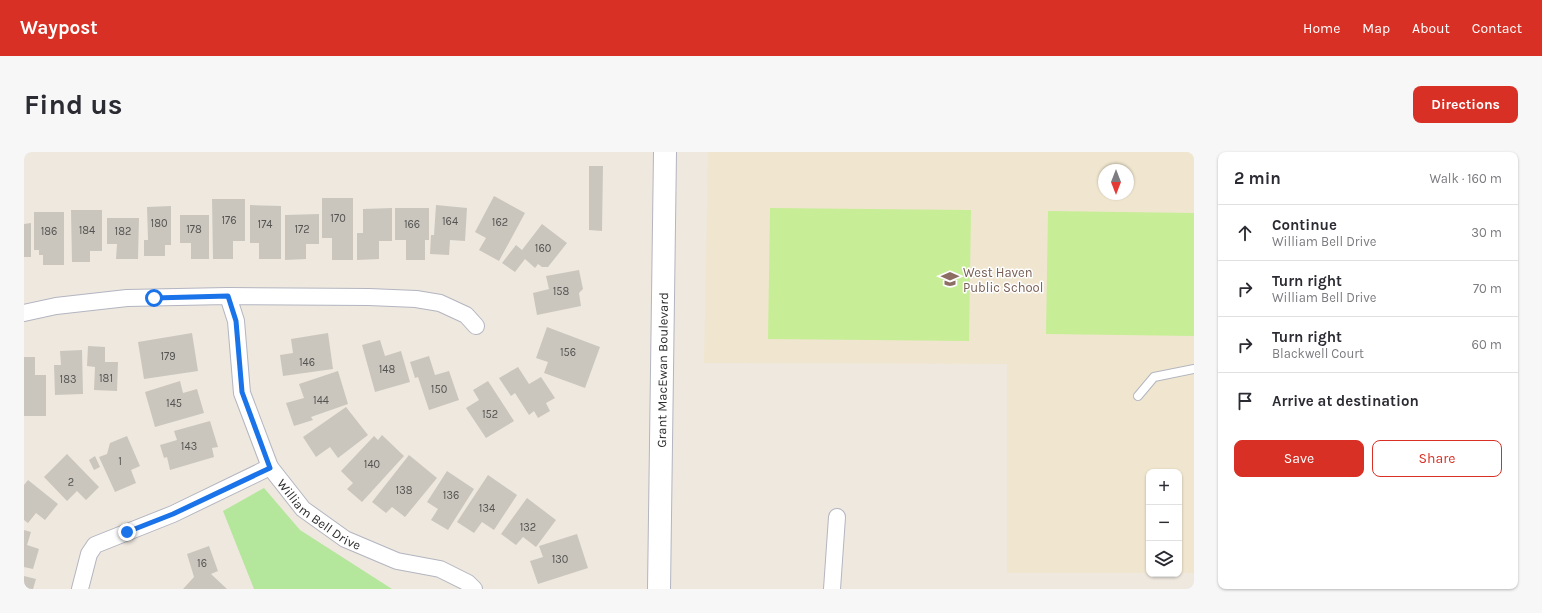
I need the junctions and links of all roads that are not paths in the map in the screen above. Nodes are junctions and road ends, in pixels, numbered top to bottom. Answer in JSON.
{"nodes":[{"id":1,"x":665,"y":152,"type":"edge"},
{"id":2,"x":228,"y":296,"type":"junction"},
{"id":3,"x":24,"y":313,"type":"edge"},
{"id":4,"x":476,"y":326,"type":"dead end"},
{"id":5,"x":1194,"y":369,"type":"edge"},
{"id":6,"x":1138,"y":396,"type":"dead end"},
{"id":7,"x":270,"y":468,"type":"junction"},
{"id":8,"x":837,"y":517,"type":"dead end"},
{"id":9,"x":80,"y":589,"type":"edge"},
{"id":10,"x":474,"y":589,"type":"edge"},
{"id":11,"x":659,"y":589,"type":"edge"},
{"id":12,"x":832,"y":589,"type":"edge"}],
"edges":[{"from":1,"to":11,"type":"main road","name":"Grant MacEwan Boulevard"},
{"from":2,"to":3,"type":"street"},
{"from":2,"to":4,"type":"street"},
{"from":2,"to":7,"type":"street","name":"William Bell Drive"},
{"from":5,"to":6,"type":"lane"},
{"from":7,"to":9,"type":"street"},
{"from":7,"to":10,"type":"street","name":"William Bell Drive"},
{"from":8,"to":12,"type":"street"}]}
